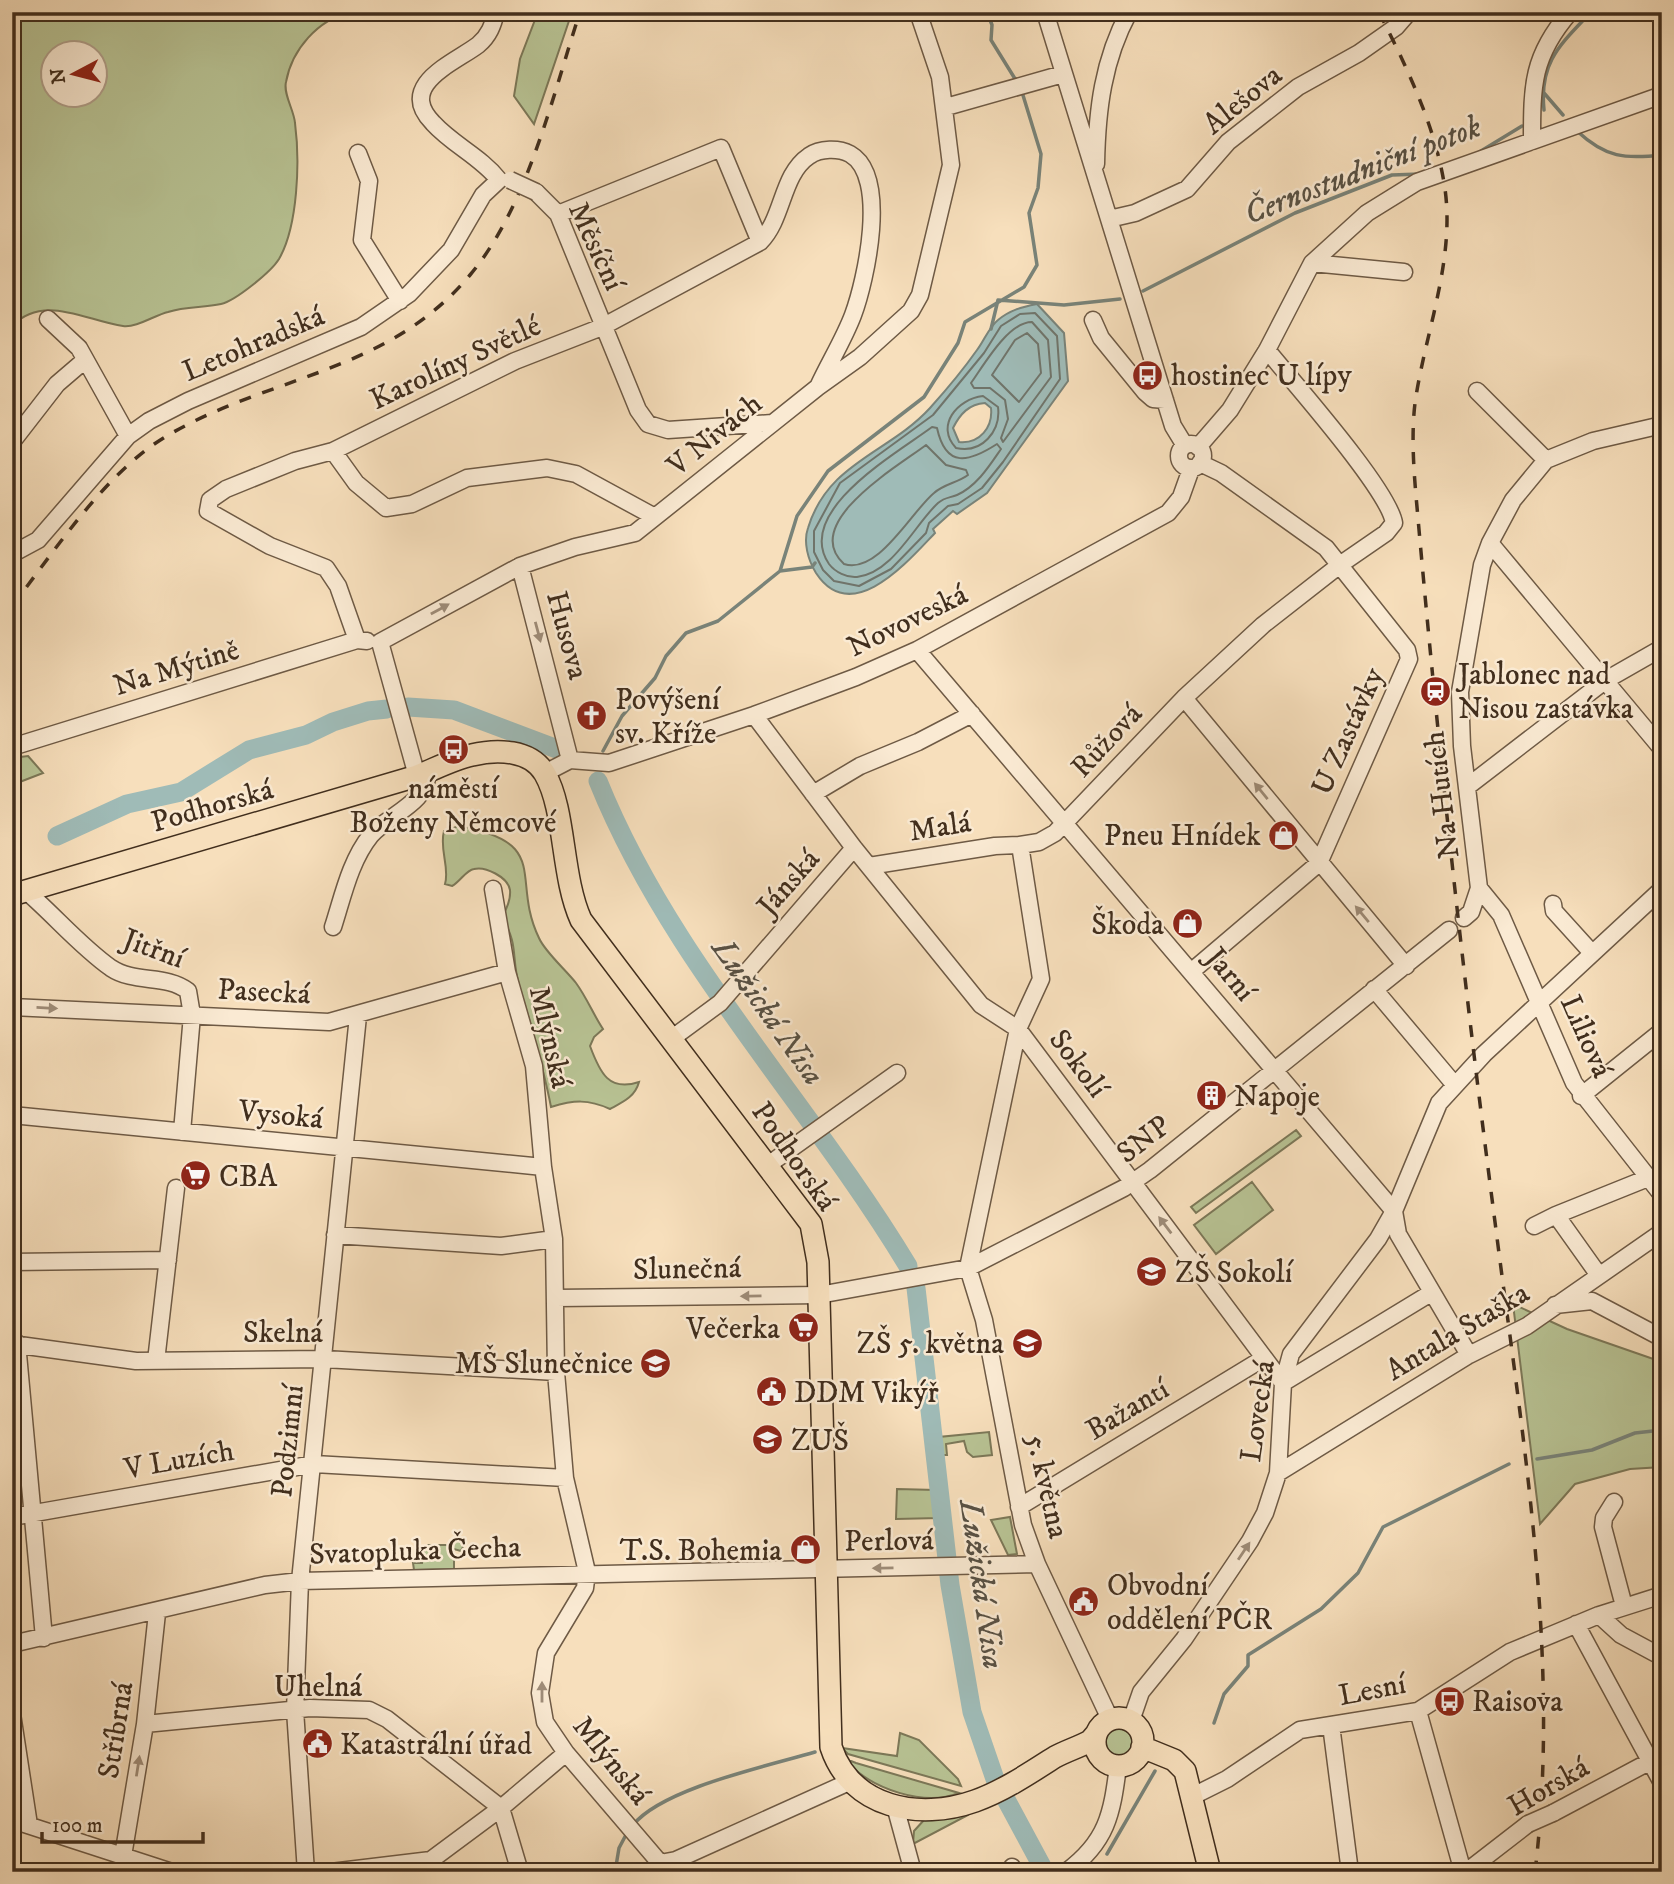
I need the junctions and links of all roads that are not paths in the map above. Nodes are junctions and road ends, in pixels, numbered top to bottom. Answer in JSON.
{"nodes":[{"id":1,"x":496,"y":12,"type":"edge"},
{"id":2,"x":918,"y":12,"type":"edge"},
{"id":3,"x":1045,"y":12,"type":"edge"},
{"id":4,"x":1129,"y":12,"type":"edge"},
{"id":5,"x":1409,"y":12,"type":"edge"},
{"id":6,"x":1570,"y":12,"type":"edge"},
{"id":7,"x":1063,"y":74,"type":"junction"},
{"id":8,"x":1662,"y":96,"type":"edge"},
{"id":9,"x":946,"y":107,"type":"junction"},
{"id":10,"x":1532,"y":141,"type":"junction"},
{"id":11,"x":358,"y":153,"type":"dead end"},
{"id":12,"x":504,"y":180,"type":"junction"},
{"id":13,"x":1096,"y":180,"type":"junction"},
{"id":14,"x":558,"y":214,"type":"junction"},
{"id":15,"x":1109,"y":219,"type":"junction"},
{"id":16,"x":760,"y":242,"type":"junction"},
{"id":17,"x":1312,"y":263,"type":"junction"},
{"id":18,"x":1404,"y":272,"type":"dead end"},
{"id":19,"x":400,"y":301,"type":"junction"},
{"id":20,"x":48,"y":319,"type":"dead end"},
{"id":21,"x":1093,"y":320,"type":"dead end"},
{"id":22,"x":602,"y":327,"type":"junction"},
{"id":23,"x":1267,"y":350,"type":"junction"},
{"id":24,"x":85,"y":360,"type":"junction"},
{"id":25,"x":818,"y":387,"type":"junction"},
{"id":26,"x":1477,"y":391,"type":"dead end"},
{"id":27,"x":1165,"y":400,"type":"junction"},
{"id":28,"x":772,"y":423,"type":"junction"},
{"id":29,"x":1662,"y":425,"type":"edge"},
{"id":30,"x":128,"y":436,"type":"junction"},
{"id":31,"x":12,"y":442,"type":"edge"},
{"id":32,"x":333,"y":450,"type":"junction"},
{"id":33,"x":1193,"y":456,"type":"junction"},
{"id":34,"x":1546,"y":460,"type":"junction"},
{"id":35,"x":655,"y":517,"type":"junction"},
{"id":36,"x":1490,"y":543,"type":"junction"},
{"id":37,"x":12,"y":554,"type":"edge"},
{"id":38,"x":1341,"y":564,"type":"junction"},
{"id":39,"x":520,"y":566,"type":"junction"},
{"id":40,"x":356,"y":640,"type":"junction"},
{"id":41,"x":380,"y":642,"type":"junction"},
{"id":42,"x":1662,"y":648,"type":"edge"},
{"id":43,"x":917,"y":650,"type":"junction"},
{"id":44,"x":1606,"y":680,"type":"junction"},
{"id":45,"x":1184,"y":698,"type":"junction"},
{"id":46,"x":972,"y":714,"type":"junction"},
{"id":47,"x":754,"y":715,"type":"junction"},
{"id":48,"x":12,"y":747,"type":"edge"},
{"id":49,"x":1662,"y":749,"type":"edge"},
{"id":50,"x":570,"y":760,"type":"junction"},
{"id":51,"x":545,"y":773,"type":"junction"},
{"id":52,"x":422,"y":774,"type":"junction"},
{"id":53,"x":1467,"y":788,"type":"junction"},
{"id":54,"x":813,"y":794,"type":"junction"},
{"id":55,"x":1066,"y":823,"type":"junction"},
{"id":56,"x":1020,"y":845,"type":"junction"},
{"id":57,"x":854,"y":848,"type":"junction"},
{"id":58,"x":1319,"y":863,"type":"junction"},
{"id":59,"x":869,"y":866,"type":"junction"},
{"id":60,"x":1479,"y":888,"type":"junction"},
{"id":61,"x":493,"y":889,"type":"dead end"},
{"id":62,"x":1662,"y":889,"type":"edge"},
{"id":63,"x":19,"y":893,"type":"edge"},
{"id":64,"x":1553,"y":904,"type":"dead end"},
{"id":65,"x":1464,"y":918,"type":"dead end"},
{"id":66,"x":333,"y":926,"type":"dead end"},
{"id":67,"x":1450,"y":930,"type":"dead end"},
{"id":68,"x":1592,"y":953,"type":"junction"},
{"id":69,"x":1406,"y":966,"type":"junction"},
{"id":70,"x":1192,"y":971,"type":"junction"},
{"id":71,"x":507,"y":972,"type":"junction"},
{"id":72,"x":1374,"y":989,"type":"junction"},
{"id":73,"x":1540,"y":1001,"type":"junction"},
{"id":74,"x":12,"y":1006,"type":"edge"},
{"id":75,"x":192,"y":1015,"type":"junction"},
{"id":76,"x":358,"y":1016,"type":"junction"},
{"id":77,"x":1018,"y":1029,"type":"junction"},
{"id":78,"x":1662,"y":1031,"type":"edge"},
{"id":79,"x":671,"y":1039,"type":"junction"},
{"id":80,"x":1276,"y":1070,"type":"junction"},
{"id":81,"x":897,"y":1073,"type":"dead end"},
{"id":82,"x":1454,"y":1084,"type":"junction"},
{"id":83,"x":1581,"y":1096,"type":"junction"},
{"id":84,"x":12,"y":1115,"type":"edge"},
{"id":85,"x":182,"y":1132,"type":"junction"},
{"id":86,"x":344,"y":1148,"type":"junction"},
{"id":87,"x":768,"y":1164,"type":"junction"},
{"id":88,"x":543,"y":1167,"type":"junction"},
{"id":89,"x":1648,"y":1178,"type":"junction"},
{"id":90,"x":1134,"y":1181,"type":"junction"},
{"id":91,"x":176,"y":1188,"type":"dead end"},
{"id":92,"x":1662,"y":1195,"type":"edge"},
{"id":93,"x":1394,"y":1211,"type":"junction"},
{"id":94,"x":1556,"y":1214,"type":"junction"},
{"id":95,"x":1534,"y":1226,"type":"dead end"},
{"id":96,"x":1662,"y":1232,"type":"edge"},
{"id":97,"x":335,"y":1234,"type":"junction"},
{"id":98,"x":554,"y":1239,"type":"junction"},
{"id":99,"x":168,"y":1260,"type":"junction"},
{"id":100,"x":12,"y":1262,"type":"edge"},
{"id":101,"x":968,"y":1268,"type":"junction"},
{"id":102,"x":1598,"y":1274,"type":"junction"},
{"id":103,"x":1432,"y":1293,"type":"junction"},
{"id":104,"x":820,"y":1295,"type":"junction"},
{"id":105,"x":556,"y":1298,"type":"junction"},
{"id":106,"x":1554,"y":1306,"type":"junction"},
{"id":107,"x":1662,"y":1338,"type":"edge"},
{"id":108,"x":14,"y":1343,"type":"edge"},
{"id":109,"x":1469,"y":1355,"type":"junction"},
{"id":110,"x":1264,"y":1357,"type":"junction"},
{"id":111,"x":324,"y":1359,"type":"junction"},
{"id":112,"x":156,"y":1361,"type":"junction"},
{"id":113,"x":556,"y":1372,"type":"junction"},
{"id":114,"x":1283,"y":1383,"type":"junction"},
{"id":115,"x":313,"y":1464,"type":"junction"},
{"id":116,"x":1278,"y":1473,"type":"junction"},
{"id":117,"x":565,"y":1479,"type":"junction"},
{"id":118,"x":1614,"y":1502,"type":"dead end"},
{"id":119,"x":1019,"y":1507,"type":"junction"},
{"id":120,"x":32,"y":1513,"type":"junction"},
{"id":121,"x":12,"y":1517,"type":"edge"},
{"id":122,"x":1037,"y":1564,"type":"junction"},
{"id":123,"x":827,"y":1569,"type":"junction"},
{"id":124,"x":587,"y":1572,"type":"junction"},
{"id":125,"x":300,"y":1581,"type":"junction"},
{"id":126,"x":1662,"y":1595,"type":"edge"},
{"id":127,"x":1624,"y":1606,"type":"junction"},
{"id":128,"x":157,"y":1613,"type":"junction"},
{"id":129,"x":1599,"y":1615,"type":"junction"},
{"id":130,"x":1576,"y":1625,"type":"junction"},
{"id":131,"x":44,"y":1638,"type":"junction"},
{"id":132,"x":12,"y":1644,"type":"edge"},
{"id":133,"x":1662,"y":1657,"type":"edge"},
{"id":134,"x":295,"y":1710,"type":"junction"},
{"id":135,"x":1418,"y":1711,"type":"junction"},
{"id":136,"x":12,"y":1714,"type":"edge"},
{"id":137,"x":1116,"y":1718,"type":"junction"},
{"id":138,"x":145,"y":1724,"type":"junction"},
{"id":139,"x":1332,"y":1725,"type":"junction"},
{"id":140,"x":1148,"y":1751,"type":"junction"},
{"id":141,"x":566,"y":1753,"type":"junction"},
{"id":142,"x":1656,"y":1758,"type":"edge"},
{"id":143,"x":1112,"y":1768,"type":"junction"},
{"id":144,"x":1034,"y":1771,"type":"junction"},
{"id":145,"x":849,"y":1782,"type":"junction"},
{"id":146,"x":1662,"y":1783,"type":"edge"},
{"id":147,"x":1193,"y":1796,"type":"junction"},
{"id":148,"x":900,"y":1807,"type":"junction"},
{"id":149,"x":501,"y":1808,"type":"junction"},
{"id":150,"x":12,"y":1820,"type":"edge"},
{"id":151,"x":29,"y":1825,"type":"junction"},
{"id":152,"x":123,"y":1856,"type":"junction"},
{"id":153,"x":433,"y":1866,"type":"edge"},
{"id":154,"x":662,"y":1868,"type":"edge"},
{"id":155,"x":172,"y":1872,"type":"edge"},
{"id":156,"x":306,"y":1872,"type":"edge"},
{"id":157,"x":331,"y":1872,"type":"edge"},
{"id":158,"x":520,"y":1872,"type":"edge"},
{"id":159,"x":913,"y":1872,"type":"edge"},
{"id":160,"x":1066,"y":1872,"type":"edge"},
{"id":161,"x":1210,"y":1872,"type":"edge"},
{"id":162,"x":1350,"y":1872,"type":"edge"},
{"id":163,"x":1465,"y":1872,"type":"edge"}],
"edges":[{"from":1,"to":12,"type":"street","name":"Měsíční"},
{"from":2,"to":9,"type":"street","name":"V Nivách"},
{"from":3,"to":7,"type":"street"},
{"from":4,"to":13,"type":"street"},
{"from":5,"to":15,"type":"street","name":"Alešova"},
{"from":6,"to":10,"type":"street"},
{"from":7,"to":9,"type":"street"},
{"from":7,"to":13,"type":"street"},
{"from":8,"to":10,"type":"street"},
{"from":9,"to":25,"type":"street","name":"V Nivách"},
{"from":10,"to":17,"type":"street"},
{"from":11,"to":19,"type":"street"},
{"from":12,"to":14,"type":"street","name":"Měsíční","bridge":true},
{"from":12,"to":19,"type":"street","name":"Letohradská"},
{"from":13,"to":15,"type":"street"},
{"from":14,"to":16,"type":"street"},
{"from":14,"to":22,"type":"street","name":"Měsíční"},
{"from":15,"to":27,"type":"street"},
{"from":16,"to":22,"type":"street","name":"Karolíny Světlé"},
{"from":16,"to":25,"type":"street"},
{"from":17,"to":18,"type":"street"},
{"from":17,"to":23,"type":"street","name":"Novoveská"},
{"from":19,"to":30,"type":"street","name":"Letohradská"},
{"from":20,"to":24,"type":"street"},
{"from":21,"to":27,"type":"street"},
{"from":22,"to":28,"type":"street","name":"Měsíční"},
{"from":22,"to":32,"type":"street","name":"Karolíny Světlé"},
{"from":23,"to":33,"type":"street","name":"Novoveská"},
{"from":23,"to":38,"type":"street","name":"Růžová"},
{"from":24,"to":30,"type":"street"},
{"from":24,"to":31,"type":"street"},
{"from":25,"to":28,"type":"street","name":"V Nivách"},
{"from":26,"to":34,"type":"street"},
{"from":27,"to":33,"type":"street"},
{"from":28,"to":35,"type":"street","name":"V Nivách"},
{"from":29,"to":34,"type":"street","name":"Na Hutích"},
{"from":30,"to":37,"type":"street","name":"Letohradská"},
{"from":32,"to":35,"type":"street"},
{"from":32,"to":40,"type":"street","name":"Karolíny Světlé"},
{"from":33,"to":38,"type":"street","name":"U Zastávky"},
{"from":33,"to":43,"type":"street","name":"Novoveská"},
{"from":34,"to":36,"type":"street","name":"Na Hutích"},
{"from":35,"to":39,"type":"street","name":"V Nivách"},
{"from":36,"to":44,"type":"street"},
{"from":36,"to":53,"type":"street","name":"Na Hutích"},
{"from":38,"to":45,"type":"street","name":"Růžová"},
{"from":38,"to":58,"type":"street","name":"U Zastávky"},
{"from":41,"to":39,"type":"street","name":"V Nivách","one_way":true},
{"from":39,"to":50,"type":"street","name":"Husova","one_way":true},
{"from":40,"to":41,"type":"street","name":"Na Mýtině"},
{"from":40,"to":48,"type":"street","name":"Na Mýtině"},
{"from":41,"to":52,"type":"street"},
{"from":42,"to":44,"type":"street"},
{"from":43,"to":46,"type":"street","name":"Jarní"},
{"from":43,"to":47,"type":"street","name":"Novoveská"},
{"from":44,"to":49,"type":"street"},
{"from":44,"to":53,"type":"street"},
{"from":45,"to":55,"type":"street","name":"Růžová"},
{"from":58,"to":45,"type":"street","one_way":true},
{"from":46,"to":54,"type":"street"},
{"from":46,"to":55,"type":"street","name":"Jarní"},
{"from":47,"to":50,"type":"street","name":"Novoveská"},
{"from":47,"to":54,"type":"street","name":"Sokolí"},
{"from":50,"to":51,"type":"street"},
{"from":51,"to":52,"type":"main road","name":"Podhorská"},
{"from":51,"to":79,"type":"main road","name":"Podhorská"},
{"from":52,"to":63,"type":"main road","name":"Podhorská"},
{"from":52,"to":66,"type":"street"},
{"from":53,"to":60,"type":"street","name":"Na Hutích"},
{"from":54,"to":57,"type":"street","name":"Sokolí"},
{"from":55,"to":56,"type":"street","name":"Růžová"},
{"from":55,"to":70,"type":"street","name":"Jarní"},
{"from":56,"to":59,"type":"street","name":"Malá"},
{"from":56,"to":77,"type":"street"},
{"from":57,"to":59,"type":"street","name":"Sokolí"},
{"from":57,"to":79,"type":"street","name":"Jánská"},
{"from":69,"to":58,"type":"street","one_way":true},
{"from":58,"to":70,"type":"street","name":"U Zastávky"},
{"from":59,"to":77,"type":"street","name":"Sokolí"},
{"from":60,"to":65,"type":"street"},
{"from":60,"to":73,"type":"street","name":"Liliová"},
{"from":61,"to":71,"type":"street","name":"Mlýnská"},
{"from":62,"to":68,"type":"street","name":"Lovecká"},
{"from":63,"to":75,"type":"street","name":"Jitřní"},
{"from":64,"to":68,"type":"street"},
{"from":67,"to":69,"type":"street","name":"SNP"},
{"from":68,"to":73,"type":"street","name":"Lovecká"},
{"from":69,"to":72,"type":"street","name":"SNP"},
{"from":70,"to":80,"type":"street","name":"Jarní"},
{"from":71,"to":76,"type":"street","name":"Pasecká"},
{"from":71,"to":88,"type":"street","name":"Mlýnská"},
{"from":72,"to":80,"type":"street","name":"SNP"},
{"from":72,"to":82,"type":"street"},
{"from":73,"to":82,"type":"street","name":"Lovecká"},
{"from":73,"to":83,"type":"street","name":"Liliová"},
{"from":74,"to":75,"type":"street","name":"Pasecká","one_way":true},
{"from":75,"to":76,"type":"street","name":"Pasecká"},
{"from":75,"to":85,"type":"street","name":"Jitřní"},
{"from":76,"to":86,"type":"street","name":"Podzimní"},
{"from":77,"to":90,"type":"street","name":"Sokolí"},
{"from":77,"to":101,"type":"street"},
{"from":78,"to":83,"type":"street"},
{"from":79,"to":87,"type":"main road","name":"Podhorská"},
{"from":80,"to":90,"type":"street","name":"SNP"},
{"from":80,"to":93,"type":"street","name":"Jarní"},
{"from":81,"to":87,"type":"street"},
{"from":82,"to":93,"type":"street","name":"Lovecká"},
{"from":83,"to":89,"type":"street","name":"Liliová"},
{"from":84,"to":85,"type":"street","name":"Vysoká"},
{"from":85,"to":86,"type":"street","name":"Vysoká"},
{"from":86,"to":88,"type":"street","name":"Vysoká"},
{"from":86,"to":97,"type":"street","name":"Podzimní"},
{"from":87,"to":104,"type":"main road","name":"Podhorská"},
{"from":88,"to":98,"type":"street","name":"Mlýnská"},
{"from":89,"to":92,"type":"street","name":"Liliová"},
{"from":89,"to":94,"type":"street"},
{"from":90,"to":101,"type":"street","name":"SNP"},
{"from":110,"to":90,"type":"street","name":"Sokolí","one_way":true},
{"from":91,"to":99,"type":"street"},
{"from":93,"to":103,"type":"street","name":"Jarní"},
{"from":93,"to":114,"type":"street","name":"Lovecká"},
{"from":94,"to":95,"type":"street"},
{"from":94,"to":102,"type":"street"},
{"from":96,"to":102,"type":"street","name":"Antala Staška"},
{"from":97,"to":98,"type":"street"},
{"from":97,"to":111,"type":"street","name":"Podzimní"},
{"from":98,"to":105,"type":"street","name":"Mlýnská"},
{"from":99,"to":100,"type":"street"},
{"from":99,"to":112,"type":"street"},
{"from":101,"to":104,"type":"street","name":"SNP"},
{"from":101,"to":119,"type":"street","name":"5. května"},
{"from":102,"to":106,"type":"street","name":"Antala Staška"},
{"from":103,"to":109,"type":"street","name":"Jarní"},
{"from":103,"to":114,"type":"street"},
{"from":104,"to":105,"type":"street","name":"Slunečná","one_way":true},
{"from":104,"to":123,"type":"main road","name":"Podhorská"},
{"from":105,"to":113,"type":"street","name":"Mlýnská"},
{"from":106,"to":107,"type":"street"},
{"from":106,"to":109,"type":"street","name":"Antala Staška"},
{"from":108,"to":112,"type":"street","name":"Skelná"},
{"from":108,"to":120,"type":"street"},
{"from":109,"to":116,"type":"street","name":"Antala Staška"},
{"from":110,"to":114,"type":"street","name":"Sokolí"},
{"from":110,"to":119,"type":"street","name":"Bažantí"},
{"from":111,"to":112,"type":"street","name":"Skelná"},
{"from":111,"to":113,"type":"street","name":"Skelná"},
{"from":111,"to":115,"type":"street","name":"Podzimní"},
{"from":113,"to":117,"type":"street","name":"Mlýnská"},
{"from":114,"to":116,"type":"street","name":"Lovecká"},
{"from":115,"to":117,"type":"street","name":"V Luzích"},
{"from":115,"to":120,"type":"street","name":"V Luzích"},
{"from":115,"to":125,"type":"street","name":"Podzimní"},
{"from":137,"to":116,"type":"street","name":"Lovecká","one_way":true},
{"from":117,"to":124,"type":"street","name":"Mlýnská"},
{"from":118,"to":127,"type":"street"},
{"from":119,"to":122,"type":"street","name":"5. května"},
{"from":120,"to":121,"type":"street","name":"V Luzích"},
{"from":120,"to":131,"type":"street"},
{"from":122,"to":123,"type":"street","name":"Perlová","one_way":true},
{"from":122,"to":137,"type":"street","name":"5. května"},
{"from":123,"to":124,"type":"street","name":"Svatopluka Čecha"},
{"from":123,"to":145,"type":"main road","name":"Podhorská"},
{"from":124,"to":125,"type":"street","name":"Svatopluka Čecha"},
{"from":141,"to":124,"type":"street","name":"Mlýnská","one_way":true},
{"from":125,"to":128,"type":"street","name":"Svatopluka Čecha"},
{"from":125,"to":134,"type":"street","name":"Podzimní"},
{"from":126,"to":127,"type":"street","name":"Lesní"},
{"from":127,"to":129,"type":"street","name":"Lesní"},
{"from":128,"to":131,"type":"street","name":"Svatopluka Čecha"},
{"from":128,"to":138,"type":"street","name":"Stříbrná"},
{"from":129,"to":130,"type":"street","name":"Lesní"},
{"from":129,"to":133,"type":"street"},
{"from":130,"to":135,"type":"street","name":"Lesní"},
{"from":130,"to":142,"type":"street"},
{"from":131,"to":132,"type":"street","name":"Svatopluka Čecha"},
{"from":134,"to":138,"type":"street","name":"Uhelná"},
{"from":134,"to":149,"type":"street","name":"Uhelná"},
{"from":134,"to":156,"type":"street","name":"Podzimní"},
{"from":135,"to":139,"type":"street","name":"Lesní"},
{"from":135,"to":163,"type":"street"},
{"from":136,"to":151,"type":"street"},
{"from":137,"to":140,"type":"main road"},
{"from":137,"to":143,"type":"main road"},
{"from":137,"to":144,"type":"main road"},
{"from":152,"to":138,"type":"street","name":"Stříbrná","one_way":true},
{"from":139,"to":147,"type":"street","name":"Lesní"},
{"from":139,"to":162,"type":"street"},
{"from":140,"to":143,"type":"main road"},
{"from":140,"to":147,"type":"main road"},
{"from":141,"to":149,"type":"street"},
{"from":141,"to":154,"type":"street","name":"Mlýnská"},
{"from":142,"to":146,"type":"street"},
{"from":142,"to":163,"type":"street","name":"Horská","bridge":true},
{"from":143,"to":144,"type":"main road"},
{"from":143,"to":160,"type":"street"},
{"from":144,"to":148,"type":"main road"},
{"from":145,"to":148,"type":"main road"},
{"from":145,"to":154,"type":"street","name":"Mlýnská"},
{"from":147,"to":161,"type":"main road"},
{"from":148,"to":159,"type":"street"},
{"from":149,"to":153,"type":"street"},
{"from":149,"to":158,"type":"street"},
{"from":150,"to":151,"type":"street"},
{"from":151,"to":152,"type":"street"},
{"from":152,"to":155,"type":"street"},
{"from":153,"to":157,"type":"street"}]}
